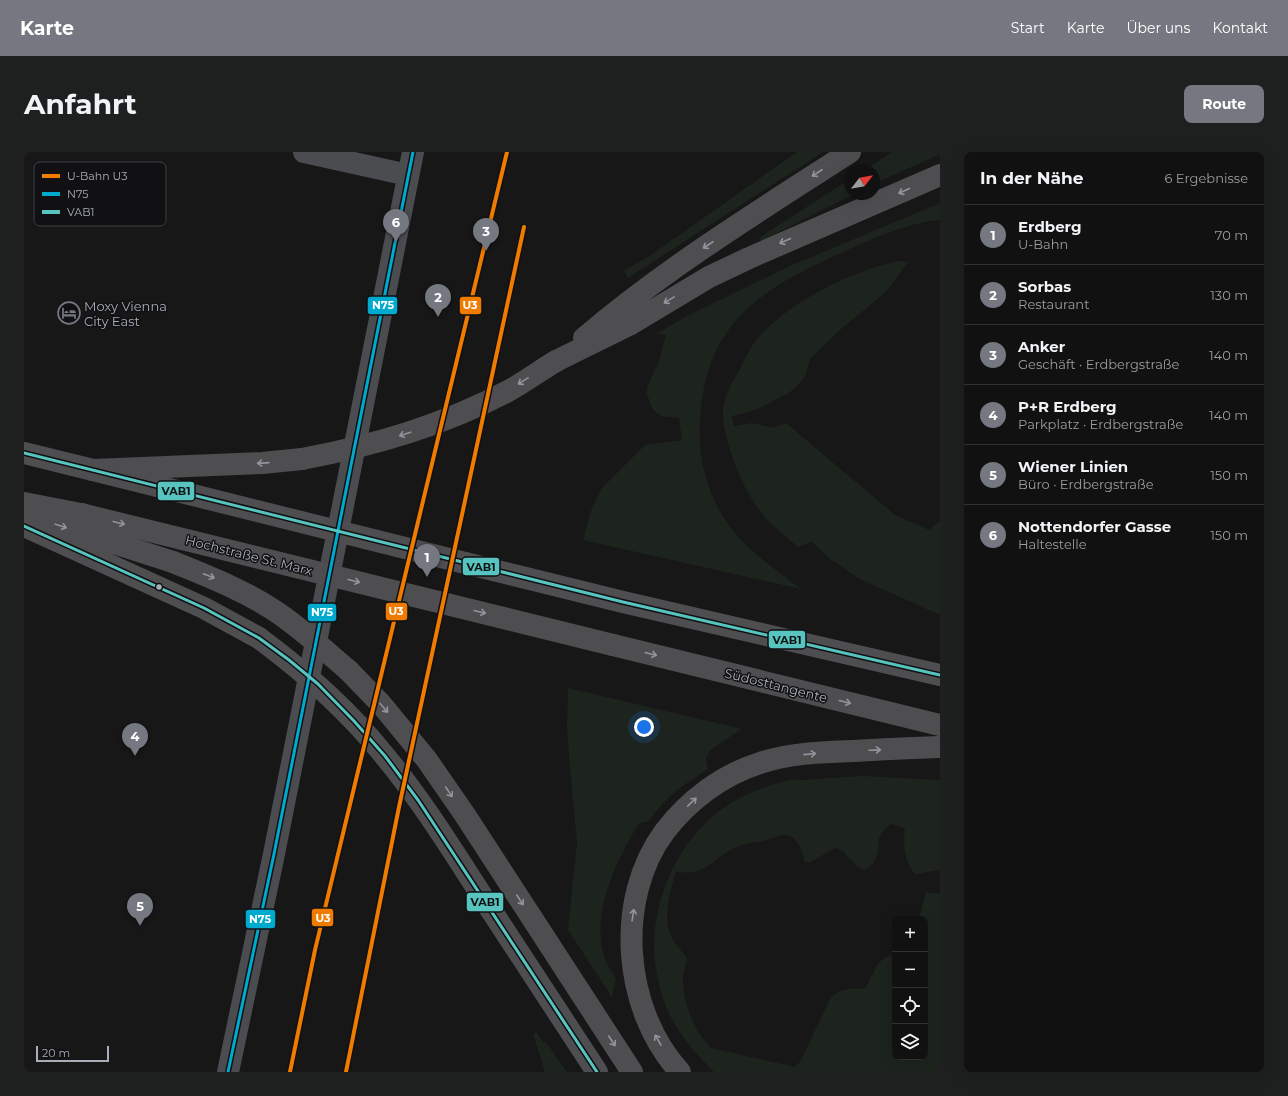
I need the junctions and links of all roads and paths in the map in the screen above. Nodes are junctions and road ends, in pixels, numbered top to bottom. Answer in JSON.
{"nodes":[{"id":1,"x":304,"y":152,"type":"edge"},
{"id":2,"x":413,"y":152,"type":"edge"},
{"id":3,"x":850,"y":152,"type":"edge"},
{"id":4,"x":408,"y":175,"type":"junction"},
{"id":5,"x":940,"y":175,"type":"edge"},
{"id":6,"x":624,"y":317,"type":"junction"},
{"id":7,"x":24,"y":453,"type":"edge"},
{"id":8,"x":93,"y":470,"type":"junction"},
{"id":9,"x":24,"y":503,"type":"edge"},
{"id":10,"x":24,"y":514,"type":"edge"},
{"id":11,"x":24,"y":526,"type":"edge"},
{"id":12,"x":613,"y":645,"type":"joint"},
{"id":13,"x":940,"y":675,"type":"edge"},
{"id":14,"x":940,"y":725,"type":"edge"},
{"id":15,"x":940,"y":747,"type":"edge"},
{"id":16,"x":228,"y":1072,"type":"edge"},
{"id":17,"x":597,"y":1072,"type":"edge"},
{"id":18,"x":632,"y":1072,"type":"edge"},
{"id":19,"x":680,"y":1072,"type":"edge"}],
"edges":[{"from":1,"to":4,"type":"street"},
{"from":2,"to":4,"type":"street"},
{"from":3,"to":6,"type":"highway","one_way":true},
{"from":4,"to":16,"type":"street"},
{"from":5,"to":6,"type":"highway","one_way":true},
{"from":6,"to":8,"type":"highway","one_way":true,"bridge":true},
{"from":7,"to":8,"type":"highway"},
{"from":8,"to":13,"type":"highway","bridge":true},
{"from":9,"to":12,"type":"highway","name":"Hochstraße St. Marx","one_way":true,"bridge":true},
{"from":10,"to":18,"type":"highway","one_way":true,"bridge":true},
{"from":11,"to":17,"type":"highway","bridge":true},
{"from":12,"to":14,"type":"highway","name":"Südosttangente","one_way":true},
{"from":19,"to":15,"type":"highway","one_way":true}]}
